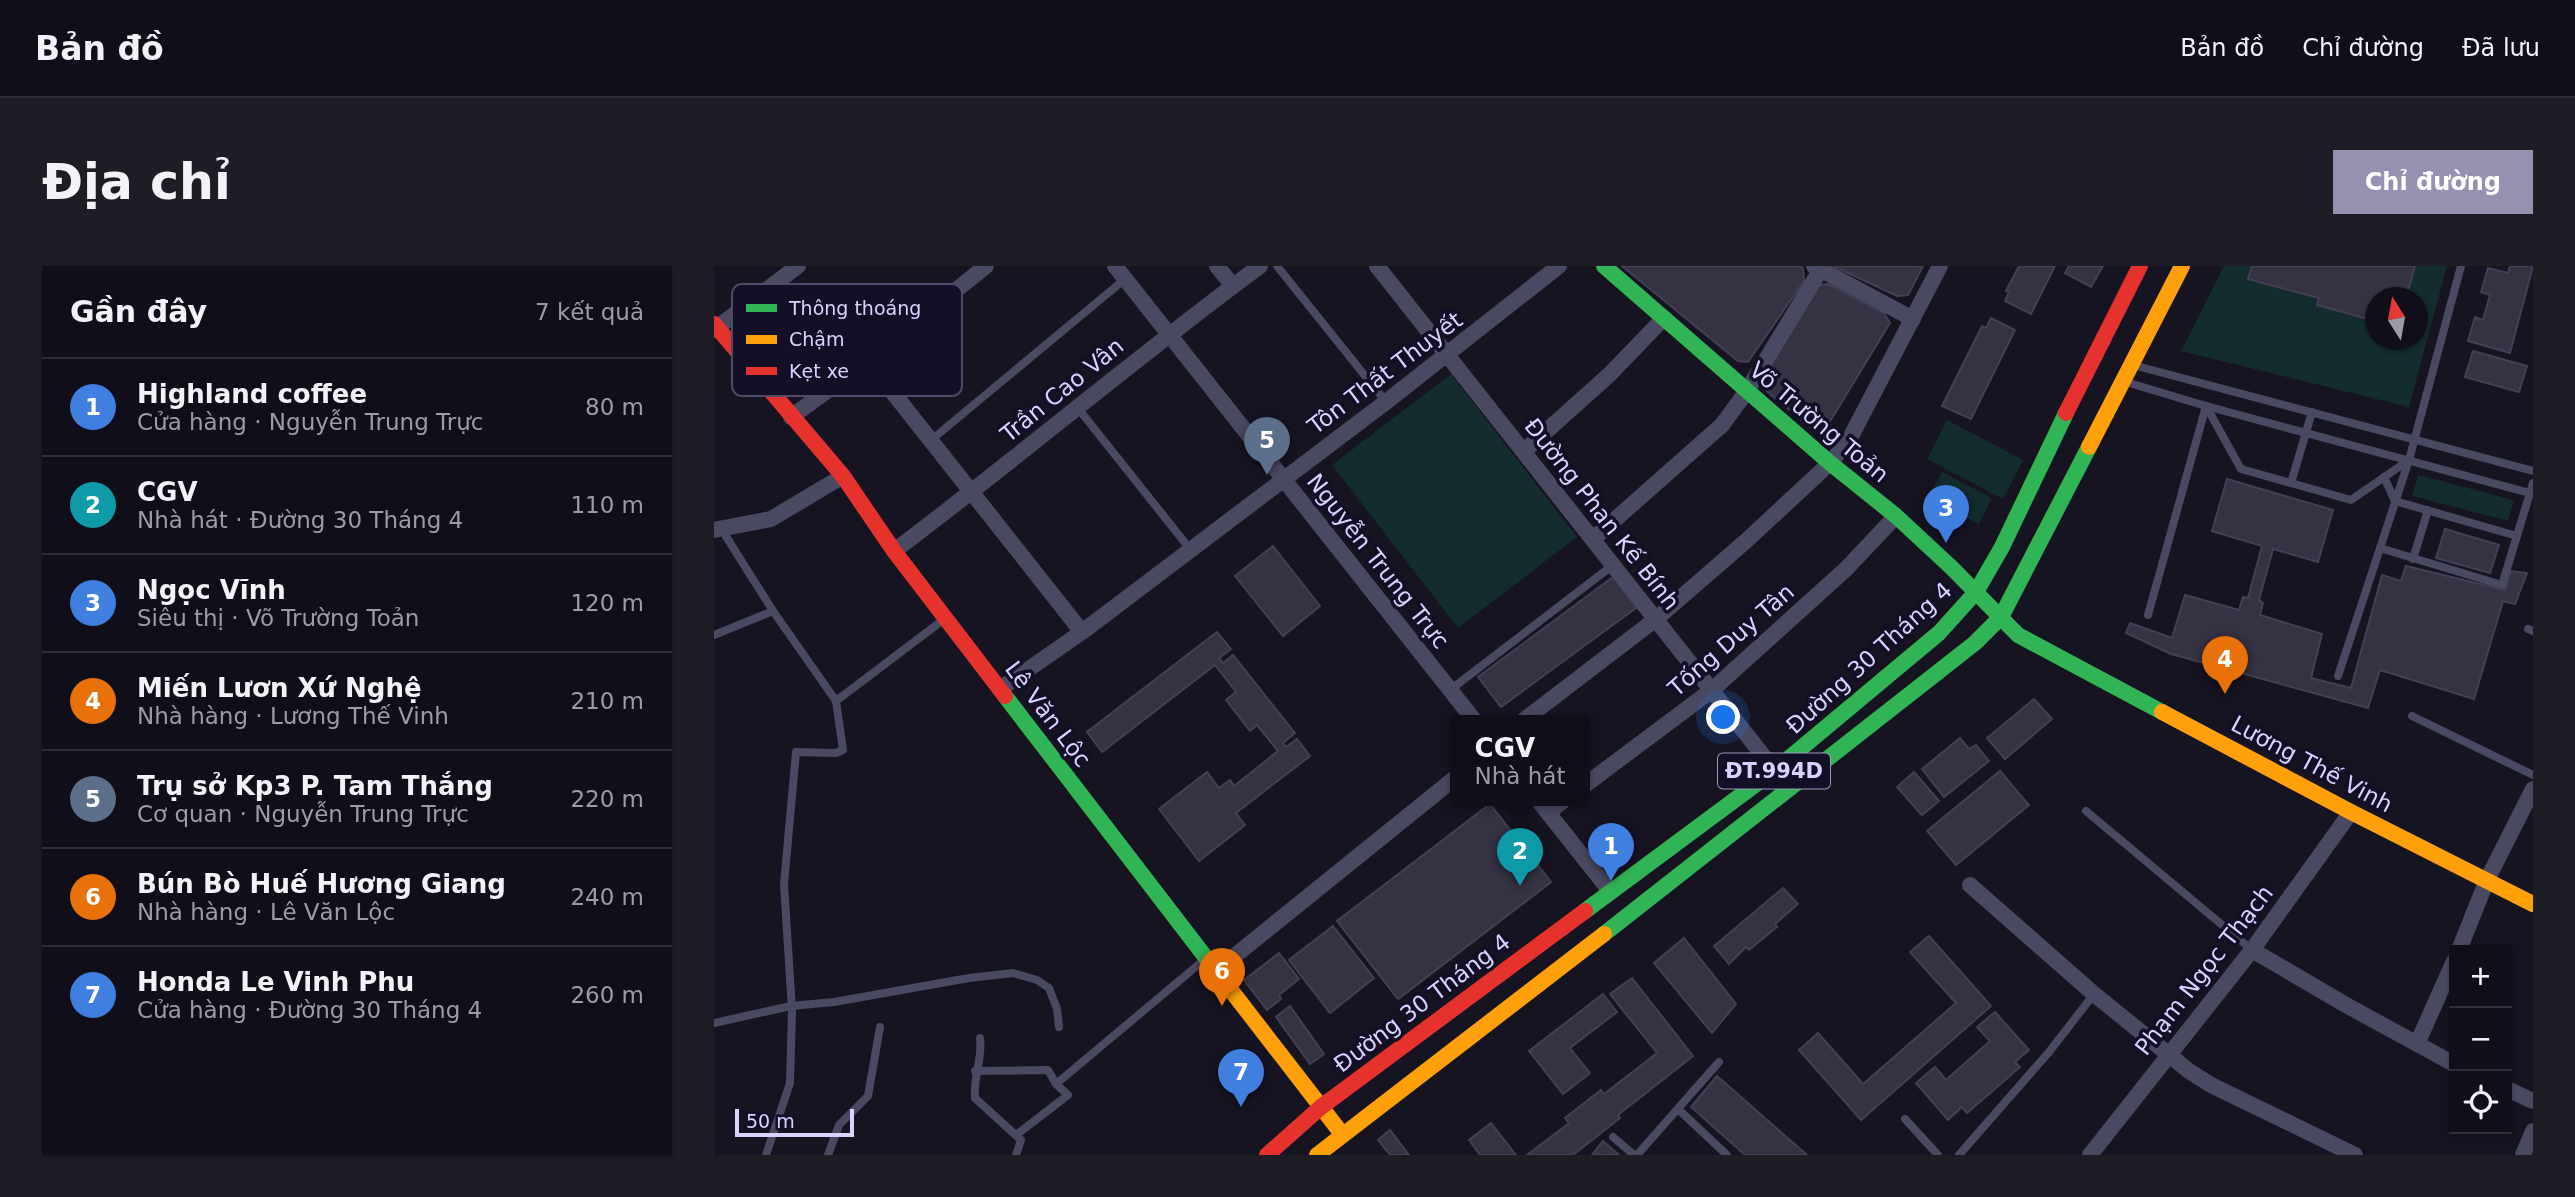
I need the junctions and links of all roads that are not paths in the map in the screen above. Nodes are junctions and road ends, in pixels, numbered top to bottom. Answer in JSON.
{"nodes":[{"id":1,"x":798,"y":266,"type":"edge"},
{"id":2,"x":986,"y":266,"type":"edge"},
{"id":3,"x":1217,"y":266,"type":"edge"},
{"id":4,"x":1260,"y":266,"type":"edge"},
{"id":5,"x":1277,"y":266,"type":"edge"},
{"id":6,"x":1377,"y":266,"type":"edge"},
{"id":7,"x":1559,"y":266,"type":"edge"},
{"id":8,"x":1604,"y":266,"type":"edge"},
{"id":9,"x":1940,"y":266,"type":"edge"},
{"id":10,"x":2140,"y":266,"type":"edge"},
{"id":11,"x":2182,"y":266,"type":"edge"},
{"id":12,"x":2461,"y":266,"type":"edge"},
{"id":13,"x":1818,"y":268,"type":"edge"},
{"id":14,"x":1120,"y":272,"type":"edge"},
{"id":15,"x":774,"y":284,"type":"edge"},
{"id":16,"x":962,"y":285,"type":"edge"},
{"id":17,"x":1233,"y":286,"type":"junction"},
{"id":18,"x":732,"y":315,"type":"edge"},
{"id":19,"x":1664,"y":318,"type":"junction"},
{"id":20,"x":1913,"y":320,"type":"junction"},
{"id":21,"x":715,"y":328,"type":"edge"},
{"id":22,"x":1168,"y":333,"type":"junction"},
{"id":23,"x":732,"y":348,"type":"edge"},
{"id":24,"x":1447,"y":355,"type":"junction"},
{"id":25,"x":2131,"y":364,"type":"junction"},
{"id":26,"x":2123,"y":381,"type":"junction"},
{"id":27,"x":1747,"y":391,"type":"junction"},
{"id":28,"x":773,"y":396,"type":"edge"},
{"id":29,"x":820,"y":396,"type":"edge"},
{"id":30,"x":895,"y":396,"type":"edge"},
{"id":31,"x":1386,"y":402,"type":"junction"},
{"id":32,"x":1077,"y":407,"type":"junction"},
{"id":33,"x":2206,"y":407,"type":"junction"},
{"id":34,"x":2312,"y":412,"type":"junction"},
{"id":35,"x":791,"y":417,"type":"junction"},
{"id":36,"x":2306,"y":432,"type":"junction"},
{"id":37,"x":2414,"y":439,"type":"junction"},
{"id":38,"x":930,"y":441,"type":"junction"},
{"id":39,"x":1524,"y":451,"type":"junction"},
{"id":40,"x":2409,"y":460,"type":"junction"},
{"id":41,"x":1830,"y":463,"type":"junction"},
{"id":42,"x":2533,"y":471,"type":"edge"},
{"id":43,"x":843,"y":476,"type":"junction"},
{"id":44,"x":2384,"y":477,"type":"junction"},
{"id":45,"x":1283,"y":479,"type":"junction"},
{"id":46,"x":2291,"y":483,"type":"junction"},
{"id":47,"x":2533,"y":483,"type":"edge"},
{"id":48,"x":971,"y":494,"type":"junction"},
{"id":49,"x":2531,"y":494,"type":"edge"},
{"id":50,"x":2395,"y":501,"type":"junction"},
{"id":51,"x":2428,"y":510,"type":"junction"},
{"id":52,"x":1896,"y":516,"type":"junction"},
{"id":53,"x":718,"y":530,"type":"edge"},
{"id":54,"x":2517,"y":536,"type":"junction"},
{"id":55,"x":1593,"y":539,"type":"junction"},
{"id":56,"x":2380,"y":548,"type":"junction"},
{"id":57,"x":1190,"y":549,"type":"junction"},
{"id":58,"x":894,"y":551,"type":"junction"},
{"id":59,"x":2413,"y":558,"type":"junction"},
{"id":60,"x":1613,"y":565,"type":"junction"},
{"id":61,"x":1976,"y":592,"type":"junction"},
{"id":62,"x":773,"y":611,"type":"junction"},
{"id":63,"x":2148,"y":615,"type":"dead end"},
{"id":64,"x":2001,"y":617,"type":"junction"},
{"id":65,"x":946,"y":618,"type":"junction"},
{"id":66,"x":1656,"y":620,"type":"junction"},
{"id":67,"x":1083,"y":632,"type":"junction"},
{"id":68,"x":714,"y":635,"type":"edge"},
{"id":69,"x":2338,"y":676,"type":"dead end"},
{"id":70,"x":1000,"y":689,"type":"junction"},
{"id":71,"x":1450,"y":690,"type":"junction"},
{"id":72,"x":1712,"y":690,"type":"junction"},
{"id":73,"x":835,"y":701,"type":"junction"},
{"id":74,"x":1470,"y":715,"type":"edge"},
{"id":75,"x":1531,"y":715,"type":"edge"},
{"id":76,"x":2412,"y":716,"type":"dead end"},
{"id":77,"x":1775,"y":770,"type":"junction"},
{"id":78,"x":2533,"y":775,"type":"edge"},
{"id":79,"x":1590,"y":781,"type":"edge"},
{"id":80,"x":1450,"y":782,"type":"edge"},
{"id":81,"x":1790,"y":789,"type":"junction"},
{"id":82,"x":2533,"y":789,"type":"edge"},
{"id":83,"x":1543,"y":806,"type":"edge"},
{"id":84,"x":2086,"y":811,"type":"dead end"},
{"id":85,"x":2351,"y":812,"type":"junction"},
{"id":86,"x":2487,"y":880,"type":"junction"},
{"id":87,"x":1970,"y":886,"type":"dead end"},
{"id":88,"x":1610,"y":891,"type":"junction"},
{"id":89,"x":2533,"y":904,"type":"edge"},
{"id":90,"x":2461,"y":945,"type":"edge"},
{"id":91,"x":2252,"y":950,"type":"junction"},
{"id":92,"x":1211,"y":964,"type":"junction"},
{"id":93,"x":2449,"y":972,"type":"edge"},
{"id":94,"x":2094,"y":993,"type":"junction"},
{"id":95,"x":1461,"y":1003,"type":"junction"},
{"id":96,"x":792,"y":1006,"type":"junction"},
{"id":97,"x":714,"y":1023,"type":"edge"},
{"id":98,"x":880,"y":1027,"type":"dead end"},
{"id":99,"x":1059,"y":1027,"type":"dead end"},
{"id":100,"x":1480,"y":1029,"type":"junction"},
{"id":101,"x":980,"y":1038,"type":"dead end"},
{"id":102,"x":2417,"y":1044,"type":"junction"},
{"id":103,"x":2168,"y":1055,"type":"junction"},
{"id":104,"x":2449,"y":1061,"type":"edge"},
{"id":105,"x":1719,"y":1062,"type":"dead end"},
{"id":106,"x":975,"y":1071,"type":"junction"},
{"id":107,"x":1056,"y":1084,"type":"junction"},
{"id":108,"x":2512,"y":1091,"type":"edge"},
{"id":109,"x":2533,"y":1101,"type":"edge"},
{"id":110,"x":1321,"y":1107,"type":"junction"},
{"id":111,"x":1679,"y":1110,"type":"junction"},
{"id":112,"x":1905,"y":1119,"type":"dead end"},
{"id":113,"x":2533,"y":1131,"type":"edge"},
{"id":114,"x":1342,"y":1134,"type":"junction"},
{"id":115,"x":1016,"y":1135,"type":"junction"},
{"id":116,"x":1613,"y":1137,"type":"dead end"},
{"id":117,"x":766,"y":1155,"type":"edge"},
{"id":118,"x":828,"y":1155,"type":"edge"},
{"id":119,"x":1016,"y":1155,"type":"edge"},
{"id":120,"x":1267,"y":1155,"type":"edge"},
{"id":121,"x":1317,"y":1155,"type":"edge"},
{"id":122,"x":1636,"y":1155,"type":"edge"},
{"id":123,"x":1727,"y":1155,"type":"edge"},
{"id":124,"x":1938,"y":1155,"type":"edge"},
{"id":125,"x":1959,"y":1155,"type":"edge"},
{"id":126,"x":2090,"y":1155,"type":"edge"},
{"id":127,"x":2356,"y":1155,"type":"edge"},
{"id":128,"x":2523,"y":1155,"type":"edge"}],
"edges":[{"from":1,"to":15,"type":"street"},
{"from":2,"to":16,"type":"street"},
{"from":3,"to":17,"type":"street"},
{"from":4,"to":17,"type":"street","name":"Trần Cao Vân"},
{"from":5,"to":31,"type":"lane"},
{"from":6,"to":24,"type":"street","name":"Đường Phan Kế Bính"},
{"from":7,"to":24,"type":"street","name":"Tôn Thất Thuyết"},
{"from":8,"to":19,"type":"main road","name":"Võ Trường Toản"},
{"from":9,"to":20,"type":"street"},
{"from":10,"to":61,"type":"main road","name":"Đường 30 Tháng 4","number":"ĐT.994D"},
{"from":11,"to":25,"type":"main road","name":"Đường 30 Tháng 4","number":"ĐT.994D"},
{"from":12,"to":37,"type":"lane"},
{"from":13,"to":20,"type":"street"},
{"from":13,"to":27,"type":"street"},
{"from":14,"to":22,"type":"street","name":"Nguyễn Trung Trực"},
{"from":14,"to":38,"type":"lane"},
{"from":17,"to":22,"type":"street","name":"Trần Cao Vân"},
{"from":18,"to":21,"type":"street"},
{"from":19,"to":27,"type":"main road","name":"Võ Trường Toản"},
{"from":19,"to":39,"type":"street"},
{"from":20,"to":41,"type":"street"},
{"from":21,"to":23,"type":"main road","name":"Lê Văn Lộc"},
{"from":22,"to":32,"type":"street","name":"Trần Cao Vân"},
{"from":22,"to":45,"type":"street","name":"Nguyễn Trung Trực"},
{"from":24,"to":31,"type":"street","name":"Tôn Thất Thuyết"},
{"from":24,"to":39,"type":"street","name":"Đường Phan Kế Bính"},
{"from":25,"to":26,"type":"main road","name":"Đường 30 Tháng 4","number":"ĐT.994D"},
{"from":25,"to":34,"type":"lane"},
{"from":26,"to":33,"type":"lane"},
{"from":26,"to":64,"type":"main road","name":"Đường 30 Tháng 4","number":"ĐT.994D"},
{"from":27,"to":41,"type":"main road","name":"Võ Trường Toản"},
{"from":27,"to":55,"type":"street"},
{"from":28,"to":35,"type":"main road","name":"Lê Văn Lộc"},
{"from":29,"to":35,"type":"street"},
{"from":30,"to":38,"type":"street"},
{"from":31,"to":45,"type":"street","name":"Tôn Thất Thuyết"},
{"from":32,"to":48,"type":"street","name":"Trần Cao Vân"},
{"from":32,"to":57,"type":"lane"},
{"from":33,"to":36,"type":"lane"},
{"from":33,"to":46,"type":"lane"},
{"from":33,"to":63,"type":"lane"},
{"from":34,"to":36,"type":"lane"},
{"from":34,"to":37,"type":"lane"},
{"from":35,"to":43,"type":"main road","name":"Lê Văn Lộc"},
{"from":36,"to":40,"type":"lane"},
{"from":36,"to":46,"type":"lane"},
{"from":37,"to":40,"type":"lane"},
{"from":37,"to":42,"type":"lane"},
{"from":38,"to":48,"type":"street"},
{"from":39,"to":55,"type":"street","name":"Đường Phan Kế Bính"},
{"from":40,"to":44,"type":"lane"},
{"from":40,"to":49,"type":"lane"},
{"from":40,"to":50,"type":"lane"},
{"from":41,"to":52,"type":"main road","name":"Võ Trường Toản"},
{"from":41,"to":66,"type":"street"},
{"from":43,"to":53,"type":"street"},
{"from":43,"to":58,"type":"main road","name":"Lê Văn Lộc"},
{"from":44,"to":46,"type":"lane"},
{"from":44,"to":50,"type":"lane"},
{"from":45,"to":57,"type":"street","name":"Tôn Thất Thuyết"},
{"from":45,"to":71,"type":"street","name":"Nguyễn Trung Trực"},
{"from":47,"to":49,"type":"lane"},
{"from":48,"to":58,"type":"street","name":"Trần Cao Vân"},
{"from":48,"to":67,"type":"street"},
{"from":49,"to":54,"type":"lane"},
{"from":50,"to":51,"type":"lane"},
{"from":50,"to":56,"type":"lane"},
{"from":51,"to":54,"type":"lane"},
{"from":51,"to":59,"type":"lane"},
{"from":52,"to":61,"type":"main road","name":"Võ Trường Toản"},
{"from":52,"to":72,"type":"street","name":"Tống Duy Tân"},
{"from":53,"to":62,"type":"lane"},
{"from":54,"to":59,"type":"lane"},
{"from":55,"to":60,"type":"street","name":"Đường Phan Kế Bính"},
{"from":56,"to":59,"type":"lane"},
{"from":56,"to":69,"type":"lane"},
{"from":57,"to":67,"type":"street","name":"Tôn Thất Thuyết"},
{"from":58,"to":65,"type":"main road","name":"Lê Văn Lộc"},
{"from":60,"to":66,"type":"street","name":"Đường Phan Kế Bính"},
{"from":60,"to":71,"type":"lane"},
{"from":61,"to":64,"type":"main road","name":"Võ Trường Toản"},
{"from":61,"to":77,"type":"main road","name":"Đường 30 Tháng 4","number":"ĐT.994D"},
{"from":62,"to":68,"type":"lane"},
{"from":62,"to":73,"type":"lane"},
{"from":64,"to":81,"type":"main road","name":"Đường 30 Tháng 4","number":"ĐT.994D"},
{"from":64,"to":85,"type":"main road","name":"Lương Thế Vinh"},
{"from":65,"to":70,"type":"main road","name":"Lê Văn Lộc"},
{"from":65,"to":73,"type":"lane"},
{"from":66,"to":72,"type":"street","name":"Đường Phan Kế Bính"},
{"from":66,"to":75,"type":"street"},
{"from":67,"to":70,"type":"street","name":"Tôn Thất Thuyết"},
{"from":70,"to":92,"type":"main road","name":"Lê Văn Lộc"},
{"from":71,"to":74,"type":"street","name":"Nguyễn Trung Trực"},
{"from":72,"to":77,"type":"street","name":"Đường Phan Kế Bính"},
{"from":72,"to":79,"type":"street","name":"Tống Duy Tân"},
{"from":73,"to":96,"type":"lane"},
{"from":76,"to":78,"type":"lane"},
{"from":77,"to":81,"type":"street","name":"Đường Phan Kế Bính"},
{"from":77,"to":88,"type":"main road","name":"Đường 30 Tháng 4","number":"ĐT.994D"},
{"from":80,"to":92,"type":"street"},
{"from":81,"to":100,"type":"main road","name":"Đường 30 Tháng 4","number":"ĐT.994D"},
{"from":82,"to":86,"type":"street"},
{"from":83,"to":88,"type":"street"},
{"from":84,"to":91,"type":"lane"},
{"from":85,"to":86,"type":"main road","name":"Lương Thế Vinh"},
{"from":85,"to":91,"type":"street","name":"Phạm Ngọc Thạch"},
{"from":86,"to":89,"type":"main road","name":"Lương Thế Vinh"},
{"from":86,"to":90,"type":"street"},
{"from":87,"to":94,"type":"street"},
{"from":88,"to":95,"type":"main road","name":"Đường 30 Tháng 4","number":"ĐT.994D"},
{"from":91,"to":102,"type":"street"},
{"from":91,"to":103,"type":"street","name":"Phạm Ngọc Thạch"},
{"from":92,"to":107,"type":"lane"},
{"from":92,"to":110,"type":"main road","name":"Lê Văn Lộc"},
{"from":93,"to":102,"type":"street"},
{"from":94,"to":103,"type":"street"},
{"from":94,"to":125,"type":"lane"},
{"from":95,"to":100,"type":"main road"},
{"from":95,"to":110,"type":"main road","name":"Đường 30 Tháng 4","number":"ĐT.994D"},
{"from":96,"to":97,"type":"lane"},
{"from":96,"to":99,"type":"lane"},
{"from":96,"to":117,"type":"lane"},
{"from":98,"to":118,"type":"lane"},
{"from":100,"to":114,"type":"main road","name":"Đường 30 Tháng 4","number":"ĐT.994D"},
{"from":101,"to":106,"type":"lane"},
{"from":102,"to":104,"type":"street"},
{"from":103,"to":126,"type":"street","name":"Phạm Ngọc Thạch"},
{"from":103,"to":127,"type":"street"},
{"from":105,"to":111,"type":"lane"},
{"from":106,"to":107,"type":"lane"},
{"from":106,"to":115,"type":"lane"},
{"from":107,"to":115,"type":"lane"},
{"from":108,"to":109,"type":"street"},
{"from":110,"to":114,"type":"main road","name":"Lê Văn Lộc"},
{"from":110,"to":120,"type":"main road","name":"Đường 30 Tháng 4","number":"ĐT.994D"},
{"from":111,"to":122,"type":"lane"},
{"from":111,"to":123,"type":"lane"},
{"from":112,"to":124,"type":"lane"},
{"from":113,"to":128,"type":"street"},
{"from":114,"to":121,"type":"main road","name":"Đường 30 Tháng 4","number":"ĐT.994D"},
{"from":115,"to":119,"type":"lane"},
{"from":116,"to":122,"type":"lane"}]}
